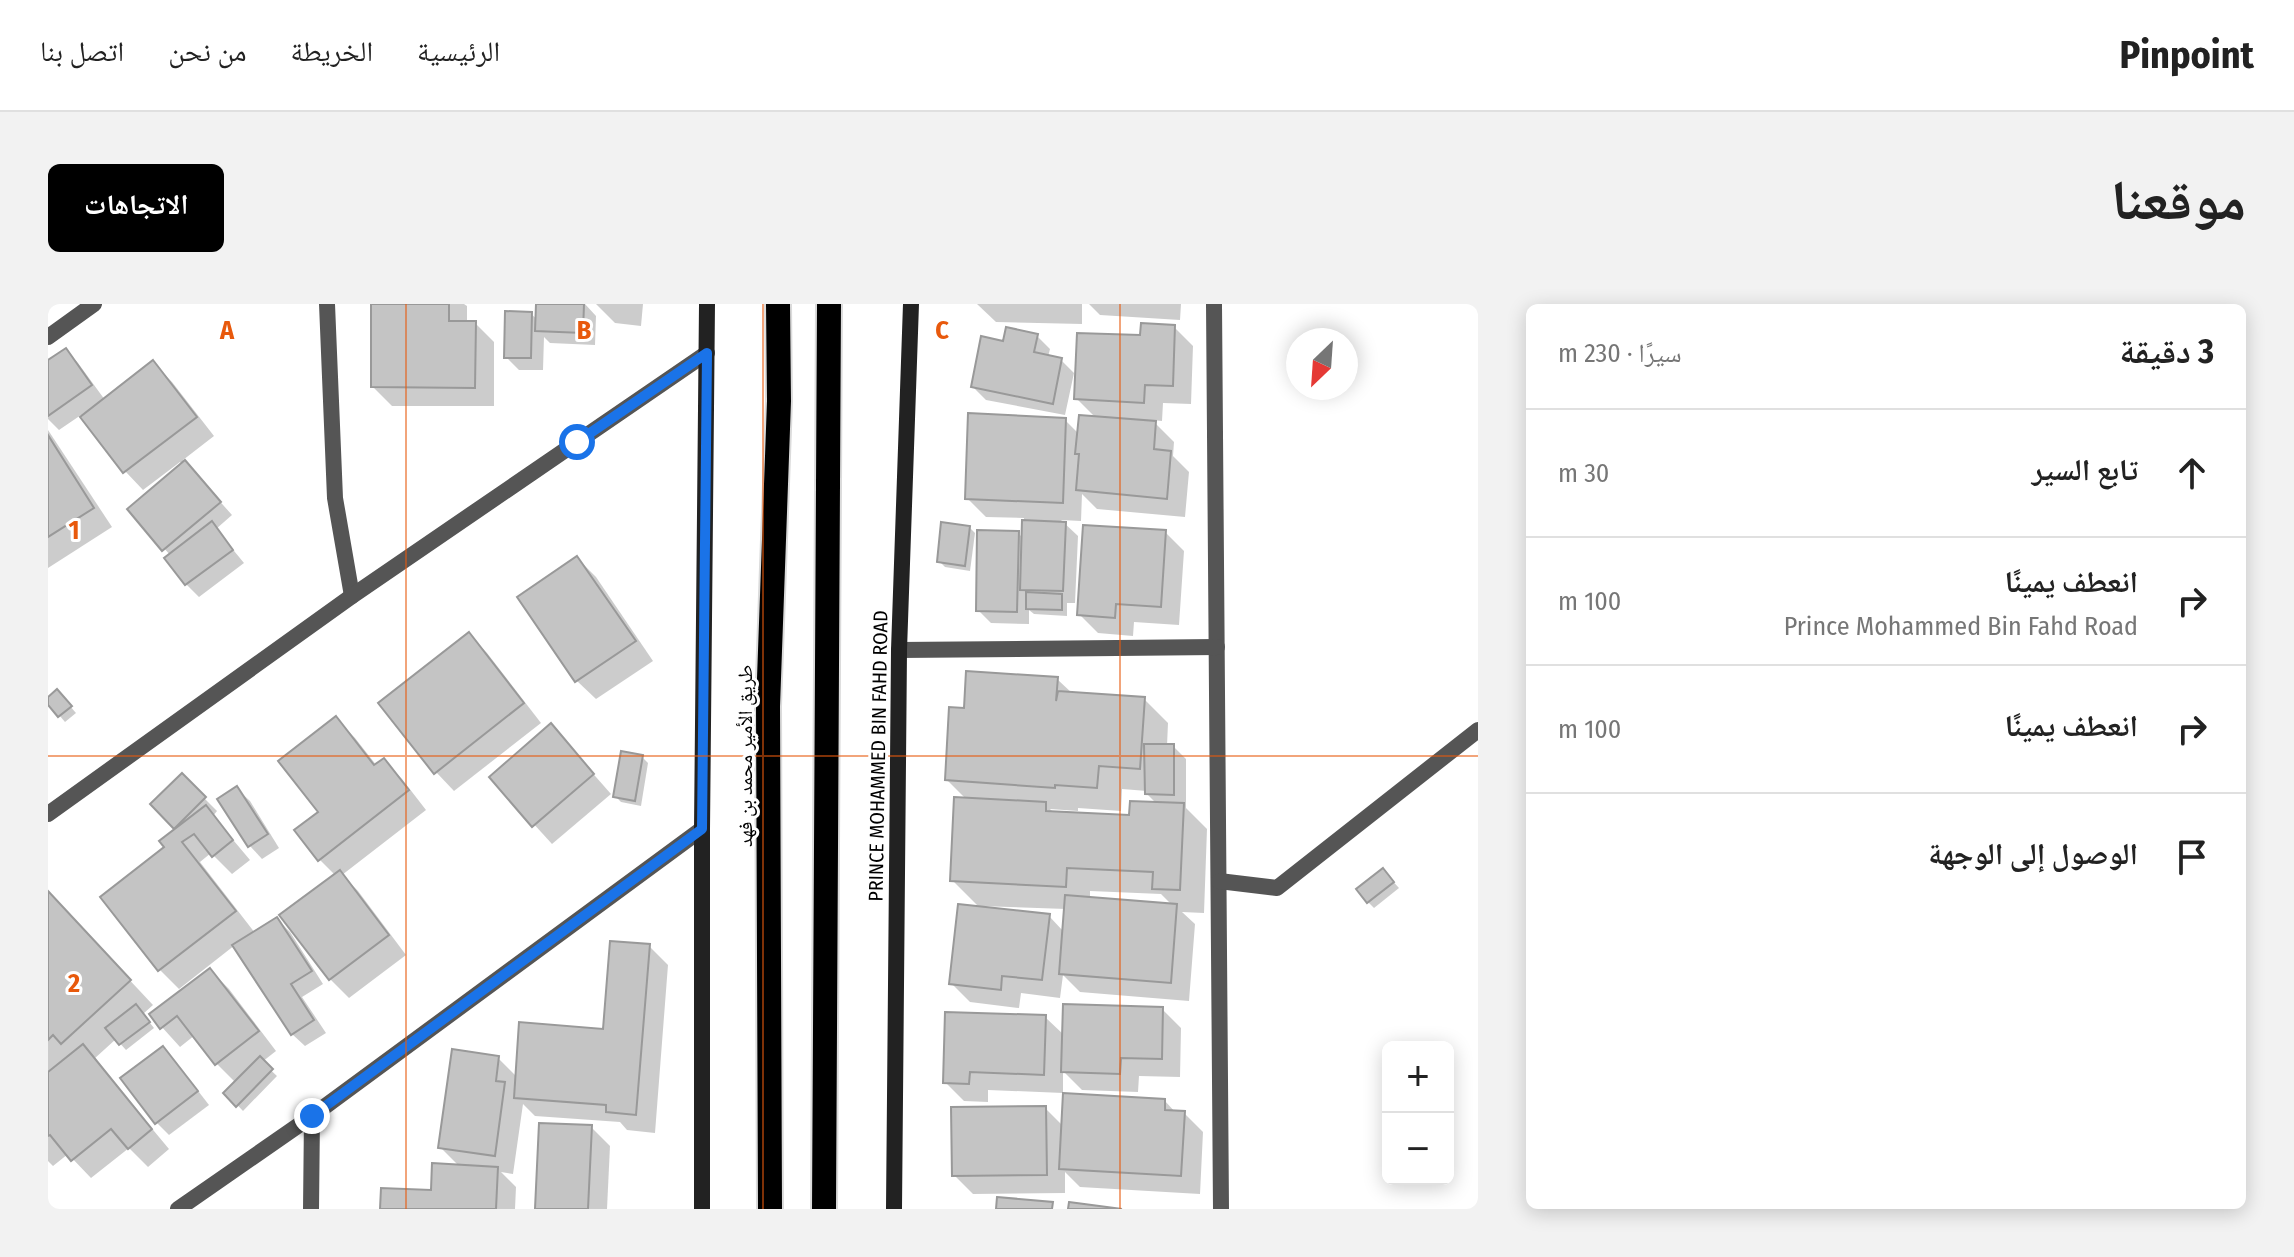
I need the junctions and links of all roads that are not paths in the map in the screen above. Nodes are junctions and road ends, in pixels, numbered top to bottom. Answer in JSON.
{"nodes":[{"id":1,"x":94,"y":304,"type":"edge"},
{"id":2,"x":327,"y":304,"type":"edge"},
{"id":3,"x":707,"y":304,"type":"edge"},
{"id":4,"x":778,"y":304,"type":"edge"},
{"id":5,"x":829,"y":304,"type":"edge"},
{"id":6,"x":911,"y":304,"type":"edge"},
{"id":7,"x":1214,"y":304,"type":"edge"},
{"id":8,"x":48,"y":337,"type":"edge"},
{"id":9,"x":707,"y":353,"type":"junction"},
{"id":10,"x":352,"y":596,"type":"junction"},
{"id":11,"x":1217,"y":647,"type":"junction"},
{"id":12,"x":899,"y":650,"type":"junction"},
{"id":13,"x":1478,"y":730,"type":"edge"},
{"id":14,"x":48,"y":814,"type":"edge"},
{"id":15,"x":702,"y":829,"type":"junction"},
{"id":16,"x":1219,"y":881,"type":"junction"},
{"id":17,"x":312,"y":1116,"type":"junction"},
{"id":18,"x":178,"y":1209,"type":"edge"},
{"id":19,"x":311,"y":1209,"type":"edge"},
{"id":20,"x":702,"y":1209,"type":"edge"},
{"id":21,"x":770,"y":1209,"type":"edge"},
{"id":22,"x":824,"y":1209,"type":"edge"},
{"id":23,"x":894,"y":1209,"type":"edge"},
{"id":24,"x":1221,"y":1209,"type":"edge"}],
"edges":[{"from":1,"to":8,"type":"street"},
{"from":2,"to":10,"type":"street"},
{"from":3,"to":9,"type":"main road"},
{"from":4,"to":21,"type":"highway","name":"طريق الأمير محمد بن فهد"},
{"from":5,"to":22,"type":"highway"},
{"from":6,"to":12,"type":"main road","name":"PRINCE MOHAMMED BIN FAHD ROAD"},
{"from":7,"to":11,"type":"street"},
{"from":9,"to":10,"type":"street"},
{"from":9,"to":15,"type":"main road"},
{"from":10,"to":14,"type":"street"},
{"from":11,"to":12,"type":"street"},
{"from":11,"to":16,"type":"street"},
{"from":12,"to":23,"type":"main road","name":"PRINCE MOHAMMED BIN FAHD ROAD"},
{"from":13,"to":16,"type":"street"},
{"from":15,"to":17,"type":"street"},
{"from":15,"to":20,"type":"main road"},
{"from":16,"to":24,"type":"street"},
{"from":17,"to":18,"type":"street"},
{"from":17,"to":19,"type":"street"}]}
